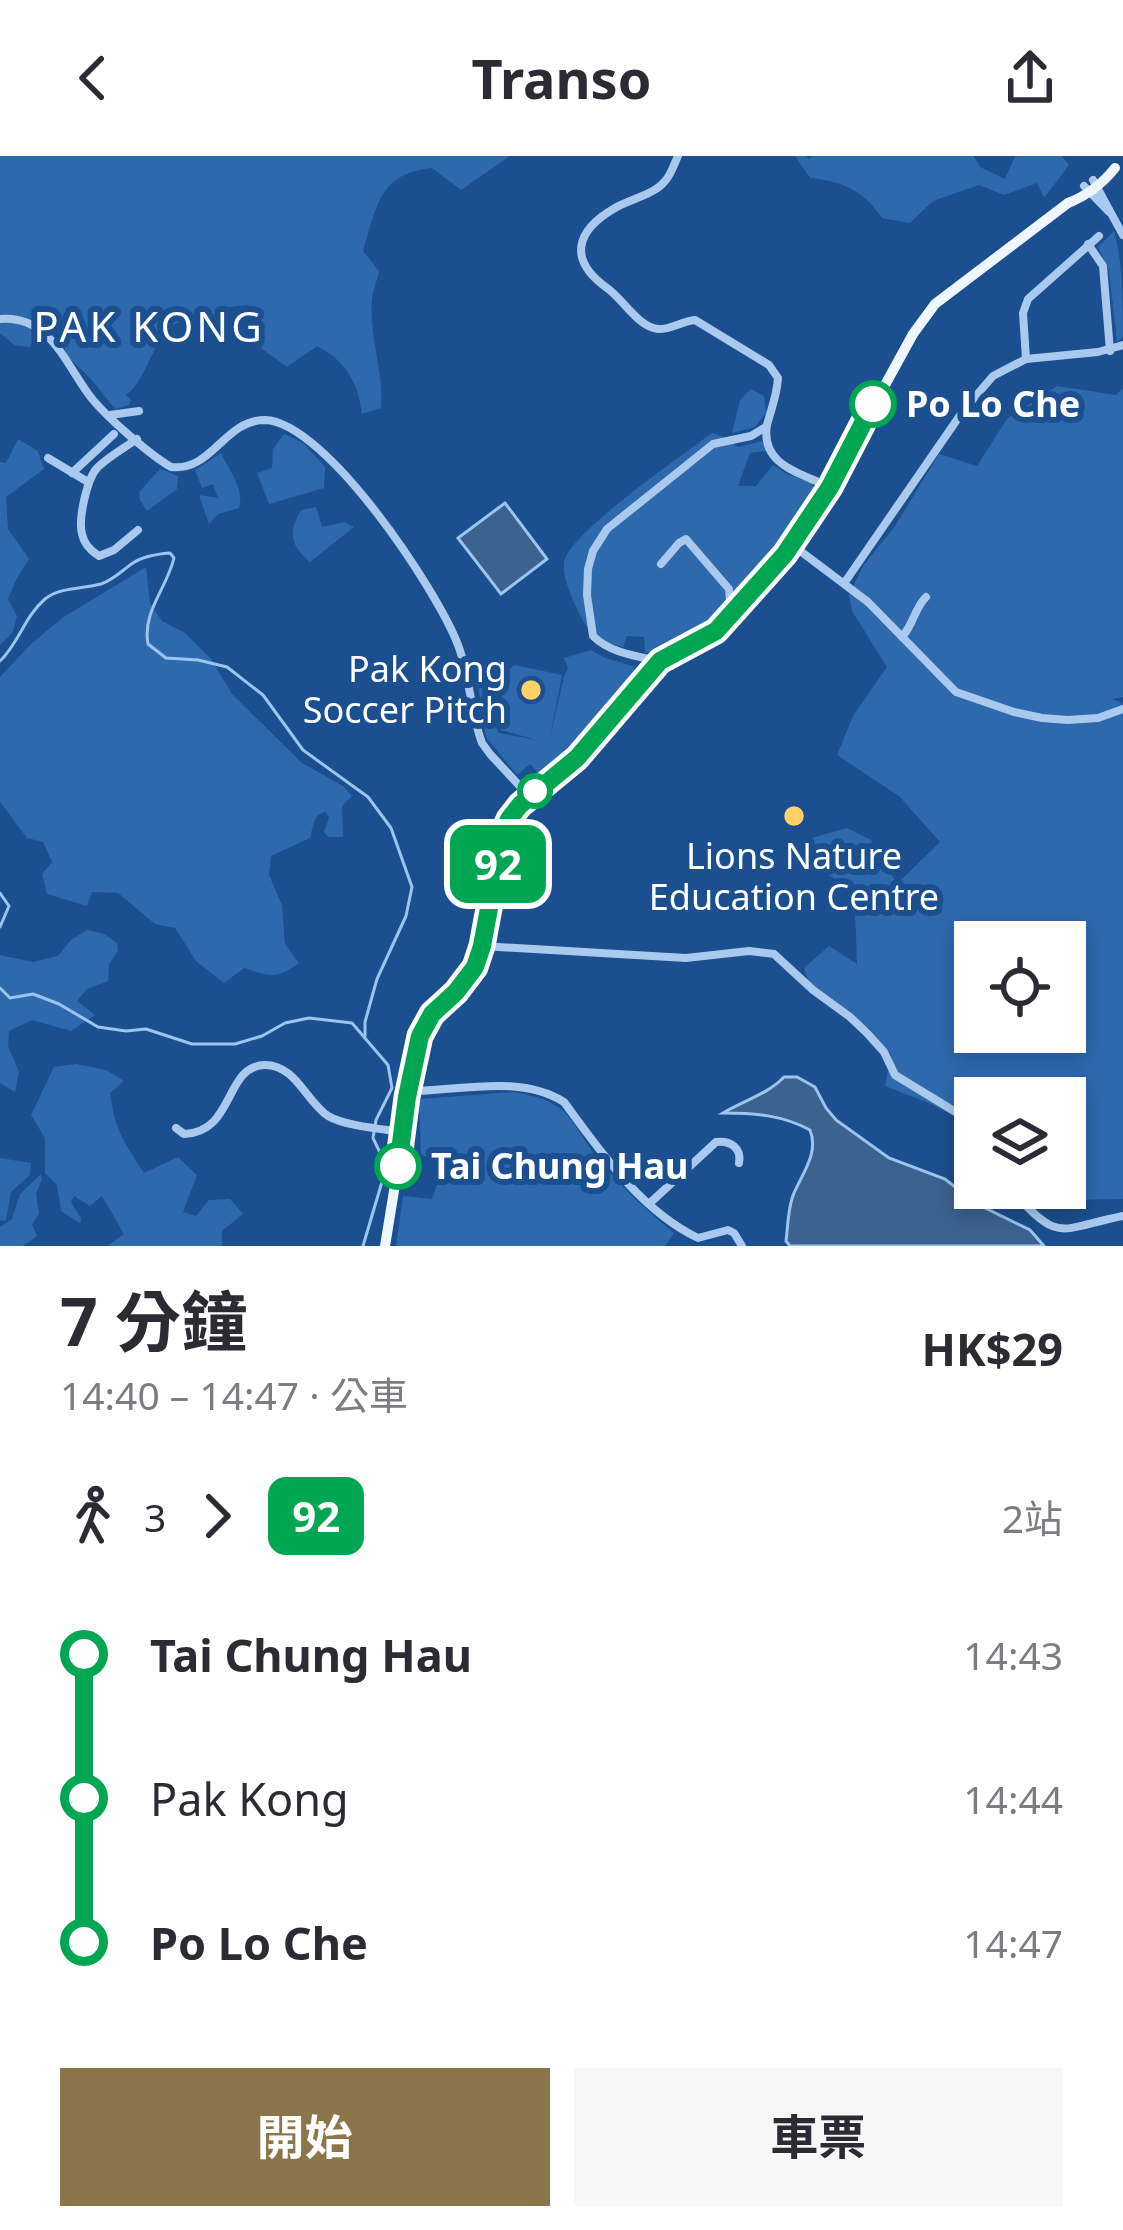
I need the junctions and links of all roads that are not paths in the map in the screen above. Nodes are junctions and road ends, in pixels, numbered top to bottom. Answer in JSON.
{"nodes":[{"id":1,"x":678,"y":156,"type":"edge"},
{"id":2,"x":1119,"y":165,"type":"edge"},
{"id":3,"x":1091,"y":186,"type":"junction"},
{"id":4,"x":1123,"y":235,"type":"edge"},
{"id":5,"x":1099,"y":236,"type":"dead end"},
{"id":6,"x":1088,"y":244,"type":"junction"},
{"id":7,"x":0,"y":319,"type":"edge"},
{"id":8,"x":1123,"y":345,"type":"edge"},
{"id":9,"x":1110,"y":350,"type":"junction"},
{"id":10,"x":1026,"y":358,"type":"junction"},
{"id":11,"x":139,"y":411,"type":"dead end"},
{"id":12,"x":109,"y":415,"type":"junction"},
{"id":13,"x":767,"y":426,"type":"junction"},
{"id":14,"x":114,"y":434,"type":"dead end"},
{"id":15,"x":136,"y":439,"type":"junction"},
{"id":16,"x":48,"y":458,"type":"dead end"},
{"id":17,"x":72,"y":473,"type":"junction"},
{"id":18,"x":88,"y":482,"type":"junction"},
{"id":19,"x":830,"y":487,"type":"junction"},
{"id":20,"x":137,"y":530,"type":"dead end"},
{"id":21,"x":791,"y":544,"type":"junction"},
{"id":22,"x":661,"y":564,"type":"dead end"},
{"id":23,"x":845,"y":583,"type":"junction"},
{"id":24,"x":926,"y":596,"type":"dead end"},
{"id":25,"x":731,"y":614,"type":"junction"},
{"id":26,"x":902,"y":637,"type":"junction"},
{"id":27,"x":660,"y":661,"type":"junction"},
{"id":28,"x":1123,"y":710,"type":"edge"},
{"id":29,"x":529,"y":796,"type":"junction"},
{"id":30,"x":482,"y":946,"type":"junction"},
{"id":31,"x":409,"y":1091,"type":"junction"},
{"id":32,"x":954,"y":1111,"type":"edge"},
{"id":33,"x":176,"y":1128,"type":"dead end"},
{"id":34,"x":402,"y":1132,"type":"junction"},
{"id":35,"x":739,"y":1163,"type":"dead end"},
{"id":36,"x":650,"y":1203,"type":"junction"},
{"id":37,"x":1033,"y":1209,"type":"edge"},
{"id":38,"x":1123,"y":1216,"type":"edge"},
{"id":39,"x":385,"y":1246,"type":"edge"},
{"id":40,"x":742,"y":1246,"type":"edge"}],
"edges":[{"from":1,"to":13,"type":"street"},
{"from":2,"to":3,"type":"main road"},
{"from":3,"to":4,"type":"street"},
{"from":3,"to":19,"type":"main road"},
{"from":5,"to":6,"type":"street"},
{"from":6,"to":9,"type":"street"},
{"from":6,"to":10,"type":"street"},
{"from":7,"to":12,"type":"street"},
{"from":8,"to":9,"type":"street"},
{"from":9,"to":10,"type":"street"},
{"from":10,"to":23,"type":"street"},
{"from":11,"to":12,"type":"street"},
{"from":12,"to":15,"type":"street"},
{"from":13,"to":19,"type":"street"},
{"from":13,"to":27,"type":"street"},
{"from":14,"to":17,"type":"street"},
{"from":15,"to":18,"type":"street"},
{"from":15,"to":29,"type":"street"},
{"from":16,"to":17,"type":"street"},
{"from":17,"to":18,"type":"street"},
{"from":18,"to":20,"type":"street"},
{"from":19,"to":21,"type":"main road"},
{"from":21,"to":23,"type":"street"},
{"from":21,"to":25,"type":"main road"},
{"from":22,"to":25,"type":"street"},
{"from":23,"to":26,"type":"street"},
{"from":24,"to":26,"type":"street"},
{"from":25,"to":27,"type":"main road"},
{"from":26,"to":28,"type":"street"},
{"from":27,"to":29,"type":"main road"},
{"from":29,"to":30,"type":"main road"},
{"from":30,"to":31,"type":"main road"},
{"from":30,"to":32,"type":"street"},
{"from":31,"to":34,"type":"main road"},
{"from":31,"to":36,"type":"street"},
{"from":33,"to":34,"type":"street"},
{"from":34,"to":39,"type":"main road"},
{"from":35,"to":36,"type":"street"},
{"from":36,"to":40,"type":"street"},
{"from":37,"to":38,"type":"street"}]}
